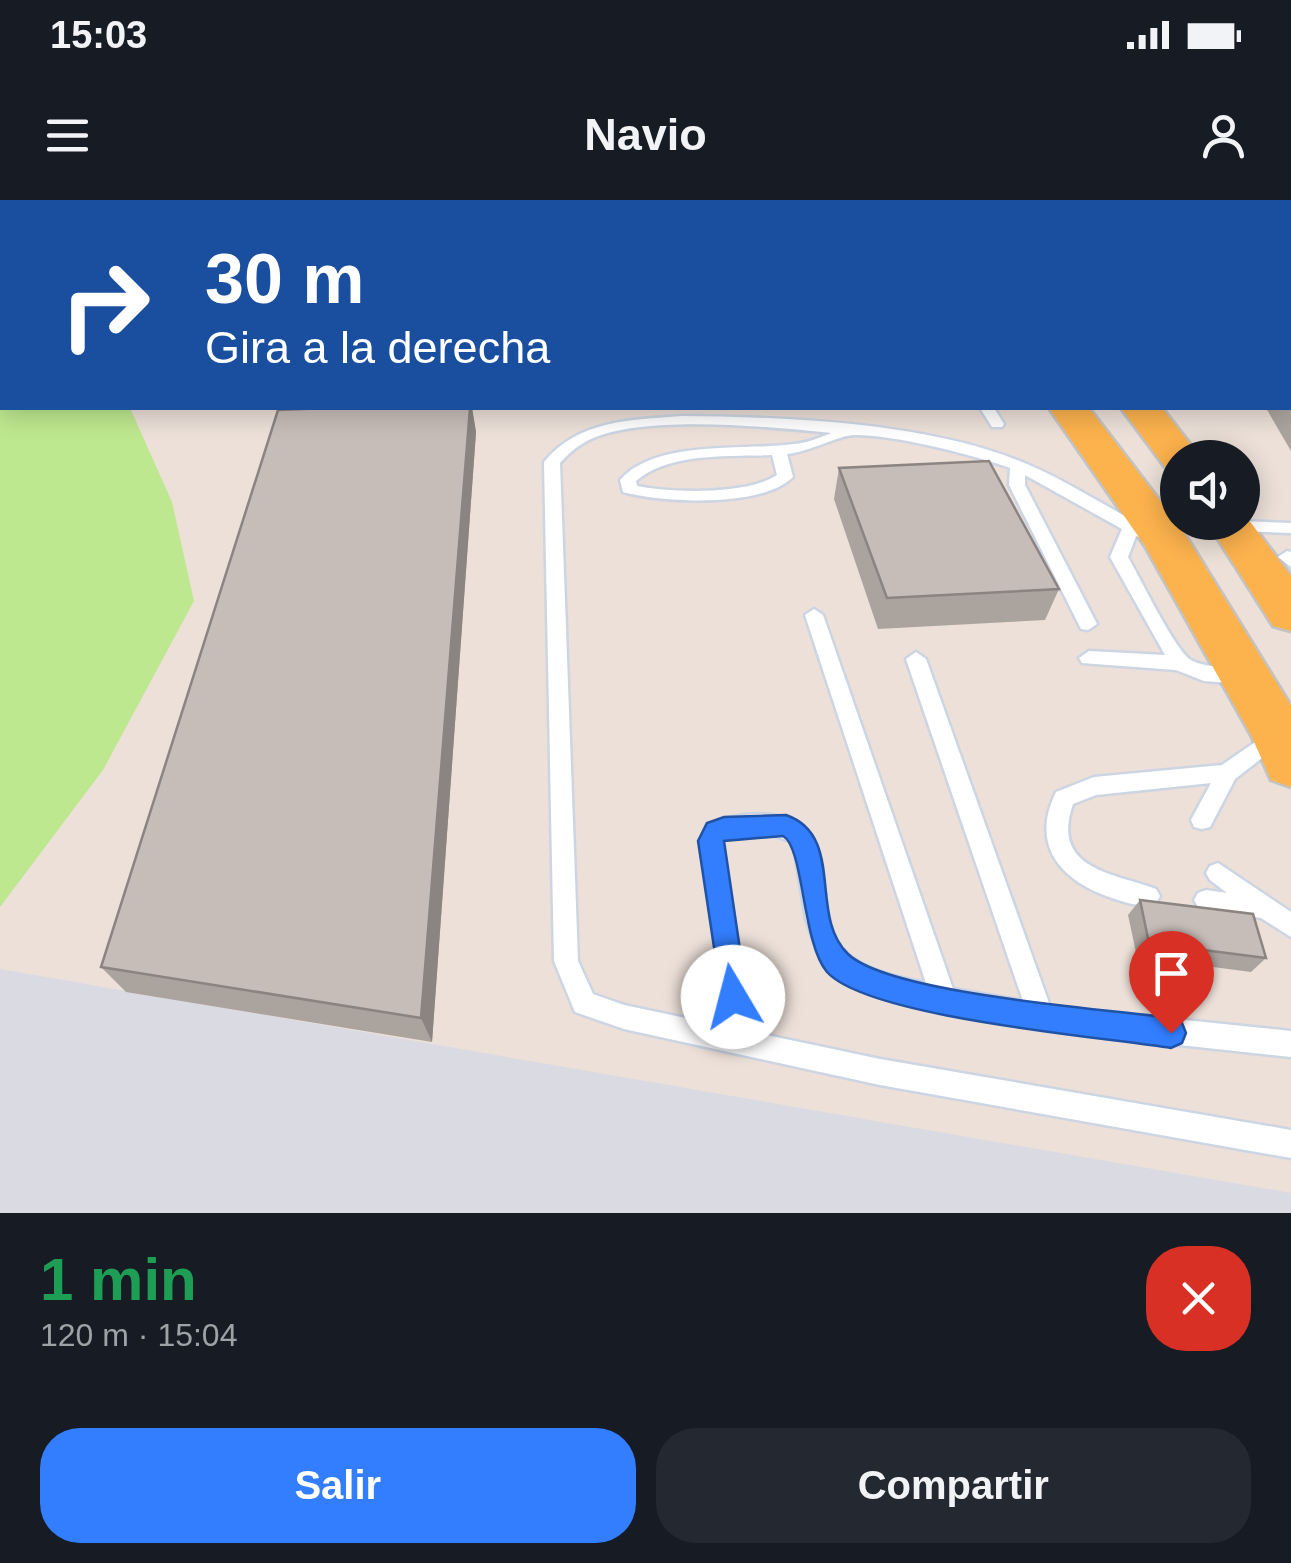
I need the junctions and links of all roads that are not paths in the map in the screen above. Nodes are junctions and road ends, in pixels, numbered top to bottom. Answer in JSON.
{"nodes":[{"id":1,"x":988,"y":410,"type":"edge"},
{"id":2,"x":1070,"y":410,"type":"edge"},
{"id":3,"x":1143,"y":410,"type":"edge"},
{"id":4,"x":997,"y":424,"type":"dead end"},
{"id":5,"x":847,"y":432,"type":"junction"},
{"id":6,"x":1166,"y":440,"type":"edge"},
{"id":7,"x":778,"y":450,"type":"junction"},
{"id":8,"x":1018,"y":466,"type":"junction"},
{"id":9,"x":1260,"y":526,"type":"edge"},
{"id":10,"x":1291,"y":528,"type":"edge"},
{"id":11,"x":1148,"y":536,"type":"junction"},
{"id":12,"x":1242,"y":540,"type":"edge"},
{"id":13,"x":1291,"y":614,"type":"edge"},
{"id":14,"x":814,"y":615,"type":"dead end"},
{"id":15,"x":1088,"y":624,"type":"dead end"},
{"id":16,"x":1088,"y":658,"type":"dead end"},
{"id":17,"x":916,"y":659,"type":"dead end"},
{"id":18,"x":1180,"y":663,"type":"junction"},
{"id":19,"x":1245,"y":677,"type":"junction"},
{"id":20,"x":1285,"y":749,"type":"edge"},
{"id":21,"x":1227,"y":773,"type":"junction"},
{"id":22,"x":1202,"y":820,"type":"dead end"},
{"id":23,"x":1218,"y":874,"type":"dead end"},
{"id":24,"x":1148,"y":896,"type":"edge"},
{"id":25,"x":1206,"y":900,"type":"dead end"},
{"id":26,"x":1266,"y":909,"type":"junction"},
{"id":27,"x":1291,"y":926,"type":"edge"},
{"id":28,"x":733,"y":997,"type":"dead end"},
{"id":29,"x":944,"y":1000,"type":"junction"},
{"id":30,"x":1040,"y":1014,"type":"junction"},
{"id":31,"x":1291,"y":1044,"type":"edge"},
{"id":32,"x":1291,"y":1144,"type":"edge"}],
"edges":[{"from":1,"to":4,"type":"lane"},
{"from":2,"to":11,"type":"main road"},
{"from":3,"to":6,"type":"main road"},
{"from":5,"to":7,"type":"lane"},
{"from":5,"to":8,"type":"lane"},
{"from":5,"to":32,"type":"lane"},
{"from":7,"to":7,"type":"lane"},
{"from":8,"to":11,"type":"lane"},
{"from":8,"to":15,"type":"lane"},
{"from":9,"to":10,"type":"lane"},
{"from":11,"to":18,"type":"lane"},
{"from":11,"to":19,"type":"main road"},
{"from":12,"to":13,"type":"main road"},
{"from":14,"to":29,"type":"lane"},
{"from":16,"to":18,"type":"lane"},
{"from":17,"to":30,"type":"lane"},
{"from":18,"to":19,"type":"lane"},
{"from":19,"to":20,"type":"main road"},
{"from":20,"to":21,"type":"lane"},
{"from":21,"to":22,"type":"lane"},
{"from":21,"to":24,"type":"lane"},
{"from":23,"to":26,"type":"lane"},
{"from":25,"to":26,"type":"lane"},
{"from":26,"to":27,"type":"lane"},
{"from":28,"to":29,"type":"lane"},
{"from":29,"to":30,"type":"lane"},
{"from":30,"to":31,"type":"lane"}]}
